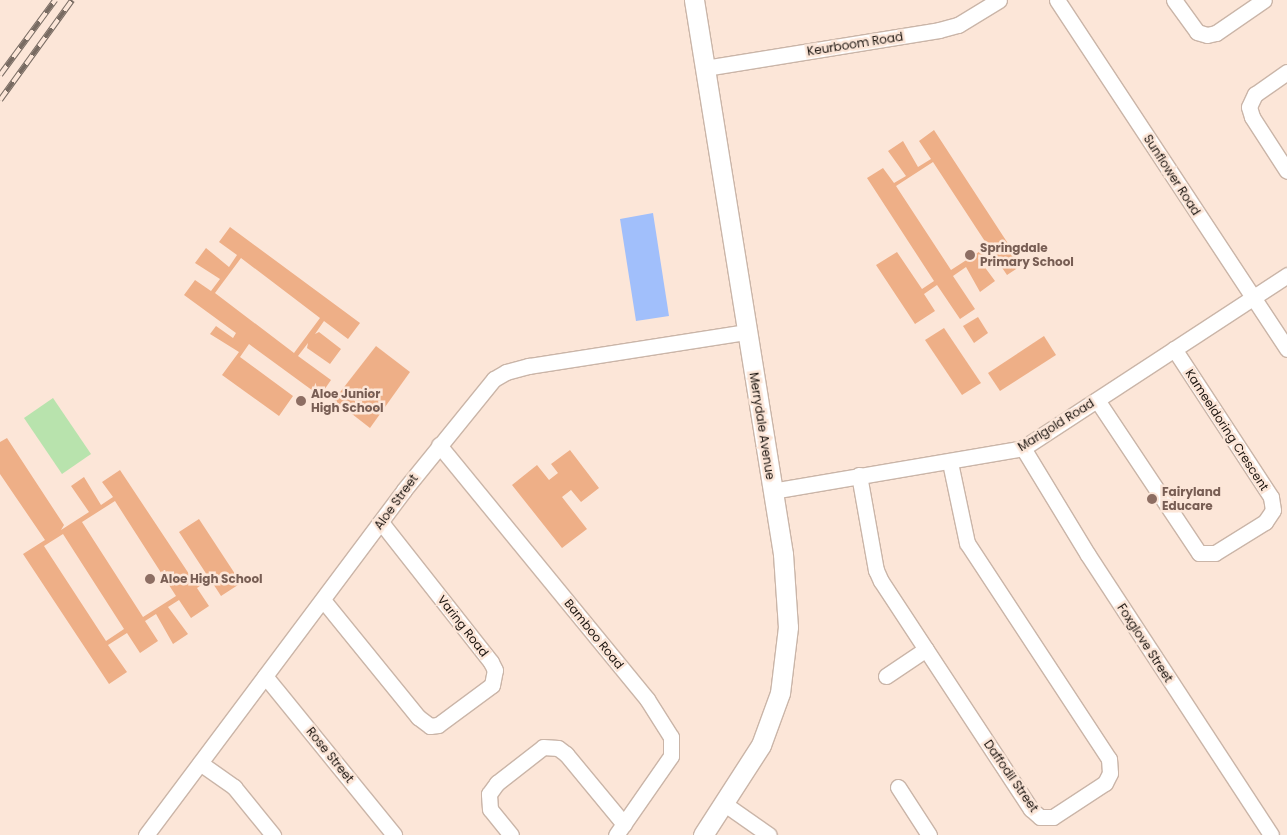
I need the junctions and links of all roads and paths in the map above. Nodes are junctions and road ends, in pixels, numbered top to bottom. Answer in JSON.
{"nodes":[{"id":1,"x":694,"y":0,"type":"edge"},
{"id":2,"x":999,"y":0,"type":"edge"},
{"id":3,"x":1057,"y":0,"type":"edge"},
{"id":4,"x":1174,"y":0,"type":"edge"},
{"id":5,"x":1264,"y":0,"type":"edge"},
{"id":6,"x":705,"y":68,"type":"junction"},
{"id":7,"x":1287,"y":72,"type":"edge"},
{"id":8,"x":1287,"y":171,"type":"edge"},
{"id":9,"x":1287,"y":275,"type":"edge"},
{"id":10,"x":1253,"y":298,"type":"junction"},
{"id":11,"x":747,"y":332,"type":"junction"},
{"id":12,"x":1174,"y":349,"type":"junction"},
{"id":13,"x":1287,"y":349,"type":"edge"},
{"id":14,"x":1097,"y":400,"type":"junction"},
{"id":15,"x":439,"y":445,"type":"junction"},
{"id":16,"x":1022,"y":448,"type":"junction"},
{"id":17,"x":950,"y":462,"type":"junction"},
{"id":18,"x":859,"y":475,"type":"junction"},
{"id":19,"x":772,"y":491,"type":"junction"},
{"id":20,"x":381,"y":522,"type":"junction"},
{"id":21,"x":323,"y":600,"type":"junction"},
{"id":22,"x":926,"y":649,"type":"junction"},
{"id":23,"x":265,"y":676,"type":"junction"},
{"id":24,"x":886,"y":676,"type":"dead end"},
{"id":25,"x":200,"y":763,"type":"junction"},
{"id":26,"x":898,"y":787,"type":"dead end"},
{"id":27,"x":726,"y":805,"type":"junction"},
{"id":28,"x":620,"y":830,"type":"edge"},
{"id":29,"x":146,"y":835,"type":"edge"},
{"id":30,"x":273,"y":835,"type":"edge"},
{"id":31,"x":394,"y":835,"type":"edge"},
{"id":32,"x":511,"y":835,"type":"edge"},
{"id":33,"x":703,"y":835,"type":"edge"},
{"id":34,"x":769,"y":835,"type":"edge"},
{"id":35,"x":929,"y":835,"type":"edge"},
{"id":36,"x":1271,"y":835,"type":"edge"}],
"edges":[{"from":1,"to":6,"type":"street","name":"Merrydale Avenue"},
{"from":2,"to":6,"type":"street","name":"Keurboom Road"},
{"from":3,"to":10,"type":"street","name":"Sunflower Road"},
{"from":4,"to":5,"type":"street"},
{"from":6,"to":11,"type":"street","name":"Merrydale Avenue"},
{"from":7,"to":8,"type":"street"},
{"from":9,"to":10,"type":"street","name":"Marigold Road"},
{"from":10,"to":12,"type":"street","name":"Marigold Road"},
{"from":10,"to":13,"type":"street","name":"Sunflower Road"},
{"from":11,"to":15,"type":"street","name":"Aloe Street"},
{"from":11,"to":19,"type":"street","name":"Merrydale Avenue"},
{"from":12,"to":14,"type":"street","name":"Marigold Road"},
{"from":12,"to":14,"type":"street","name":"Kameeldoring Crescent"},
{"from":14,"to":16,"type":"street","name":"Marigold Road"},
{"from":15,"to":20,"type":"street","name":"Aloe Street"},
{"from":15,"to":28,"type":"street","name":"Bamboo Road"},
{"from":16,"to":17,"type":"street","name":"Marigold Road"},
{"from":16,"to":36,"type":"street","name":"Foxglove Street"},
{"from":17,"to":18,"type":"street","name":"Marigold Road"},
{"from":17,"to":22,"type":"street","name":"Daffodil Street"},
{"from":18,"to":19,"type":"street","name":"Marigold Road"},
{"from":18,"to":22,"type":"street","name":"Daffodil Street"},
{"from":19,"to":27,"type":"street","name":"Merrydale Avenue"},
{"from":20,"to":21,"type":"street","name":"Aloe Street"},
{"from":20,"to":21,"type":"street","name":"Varing Road"},
{"from":21,"to":23,"type":"street","name":"Aloe Street"},
{"from":22,"to":24,"type":"street"},
{"from":23,"to":25,"type":"street","name":"Aloe Street"},
{"from":23,"to":31,"type":"street","name":"Rose Street"},
{"from":25,"to":29,"type":"street","name":"Aloe Street"},
{"from":25,"to":30,"type":"street"},
{"from":26,"to":35,"type":"street"},
{"from":27,"to":33,"type":"street","name":"Merrydale Avenue"},
{"from":27,"to":34,"type":"street"},
{"from":28,"to":32,"type":"street"}]}
